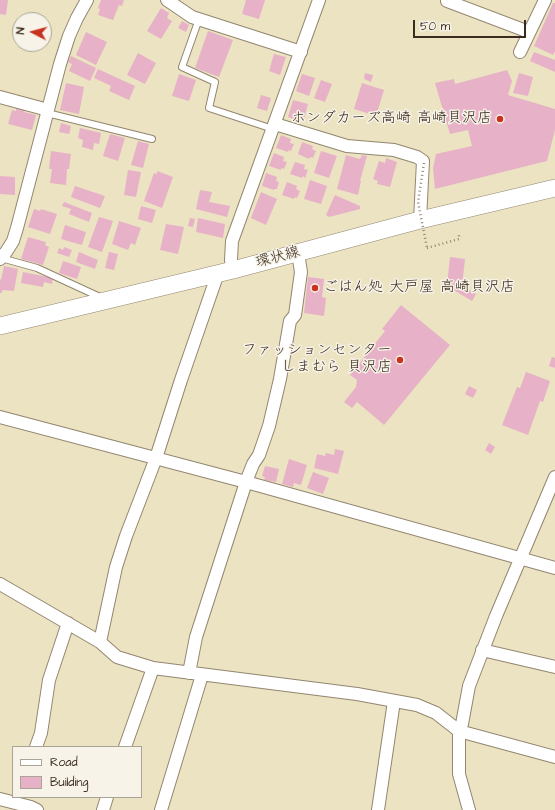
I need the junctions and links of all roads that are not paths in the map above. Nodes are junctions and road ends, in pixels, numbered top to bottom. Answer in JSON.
{"nodes":[{"id":1,"x":167,"y":0,"type":"edge"},
{"id":2,"x":319,"y":0,"type":"edge"},
{"id":3,"x":545,"y":0,"type":"edge"},
{"id":4,"x":84,"y":1,"type":"edge"},
{"id":5,"x":447,"y":1,"type":"dead end"},
{"id":6,"x":199,"y":19,"type":"junction"},
{"id":7,"x":529,"y":32,"type":"junction"},
{"id":8,"x":301,"y":52,"type":"junction"},
{"id":9,"x":520,"y":52,"type":"dead end"},
{"id":10,"x":0,"y":97,"type":"edge"},
{"id":11,"x":48,"y":111,"type":"junction"},
{"id":12,"x":274,"y":127,"type":"junction"},
{"id":13,"x":152,"y":139,"type":"dead end"},
{"id":14,"x":555,"y":188,"type":"edge"},
{"id":15,"x":420,"y":220,"type":"junction"},
{"id":16,"x":298,"y":253,"type":"junction"},
{"id":17,"x":1,"y":258,"type":"edge"},
{"id":18,"x":226,"y":272,"type":"junction"},
{"id":19,"x":107,"y":300,"type":"junction"},
{"id":20,"x":0,"y":326,"type":"edge"},
{"id":21,"x":0,"y":417,"type":"edge"},
{"id":22,"x":156,"y":458,"type":"junction"},
{"id":23,"x":555,"y":476,"type":"edge"},
{"id":24,"x":246,"y":482,"type":"junction"},
{"id":25,"x":520,"y":558,"type":"junction"},
{"id":26,"x":555,"y":568,"type":"edge"},
{"id":27,"x":0,"y":584,"type":"edge"},
{"id":28,"x":68,"y":623,"type":"junction"},
{"id":29,"x":100,"y":642,"type":"junction"},
{"id":30,"x":482,"y":650,"type":"junction"},
{"id":31,"x":555,"y":667,"type":"edge"},
{"id":32,"x":153,"y":668,"type":"junction"},
{"id":33,"x":189,"y":673,"type":"junction"},
{"id":34,"x":202,"y":675,"type":"junction"},
{"id":35,"x":394,"y":702,"type":"junction"},
{"id":36,"x":459,"y":731,"type":"junction"},
{"id":37,"x":36,"y":746,"type":"edge"},
{"id":38,"x":125,"y":746,"type":"edge"},
{"id":39,"x":555,"y":757,"type":"edge"},
{"id":40,"x":107,"y":798,"type":"edge"},
{"id":41,"x":0,"y":799,"type":"edge"},
{"id":42,"x":37,"y":810,"type":"edge"},
{"id":43,"x":103,"y":810,"type":"edge"},
{"id":44,"x":161,"y":810,"type":"edge"},
{"id":45,"x":378,"y":810,"type":"edge"},
{"id":46,"x":469,"y":810,"type":"edge"}],
"edges":[{"from":1,"to":6,"type":"street"},
{"from":2,"to":8,"type":"street"},
{"from":3,"to":7,"type":"street"},
{"from":4,"to":11,"type":"street"},
{"from":5,"to":7,"type":"street"},
{"from":6,"to":8,"type":"street"},
{"from":6,"to":12,"type":"lane"},
{"from":7,"to":9,"type":"street"},
{"from":8,"to":12,"type":"street"},
{"from":10,"to":11,"type":"street"},
{"from":11,"to":13,"type":"lane"},
{"from":11,"to":17,"type":"street"},
{"from":12,"to":15,"type":"street"},
{"from":12,"to":18,"type":"street"},
{"from":14,"to":15,"type":"street","name":"環状線"},
{"from":15,"to":16,"type":"street","name":"環状線"},
{"from":16,"to":18,"type":"street","name":"環状線"},
{"from":16,"to":24,"type":"street"},
{"from":17,"to":19,"type":"lane"},
{"from":18,"to":19,"type":"street","name":"環状線"},
{"from":18,"to":22,"type":"street"},
{"from":19,"to":20,"type":"street","name":"環状線"},
{"from":21,"to":22,"type":"street"},
{"from":22,"to":24,"type":"street"},
{"from":22,"to":29,"type":"street"},
{"from":23,"to":25,"type":"street"},
{"from":24,"to":25,"type":"street"},
{"from":24,"to":33,"type":"street"},
{"from":25,"to":26,"type":"street"},
{"from":25,"to":30,"type":"street"},
{"from":27,"to":28,"type":"street"},
{"from":28,"to":29,"type":"street"},
{"from":28,"to":37,"type":"street"},
{"from":29,"to":32,"type":"street"},
{"from":30,"to":31,"type":"street"},
{"from":30,"to":36,"type":"street"},
{"from":32,"to":33,"type":"street"},
{"from":32,"to":38,"type":"street"},
{"from":33,"to":34,"type":"street"},
{"from":34,"to":35,"type":"street"},
{"from":34,"to":44,"type":"street"},
{"from":35,"to":36,"type":"street"},
{"from":35,"to":45,"type":"street"},
{"from":36,"to":39,"type":"street"},
{"from":36,"to":46,"type":"street"},
{"from":40,"to":43,"type":"street"},
{"from":41,"to":42,"type":"street"}]}
